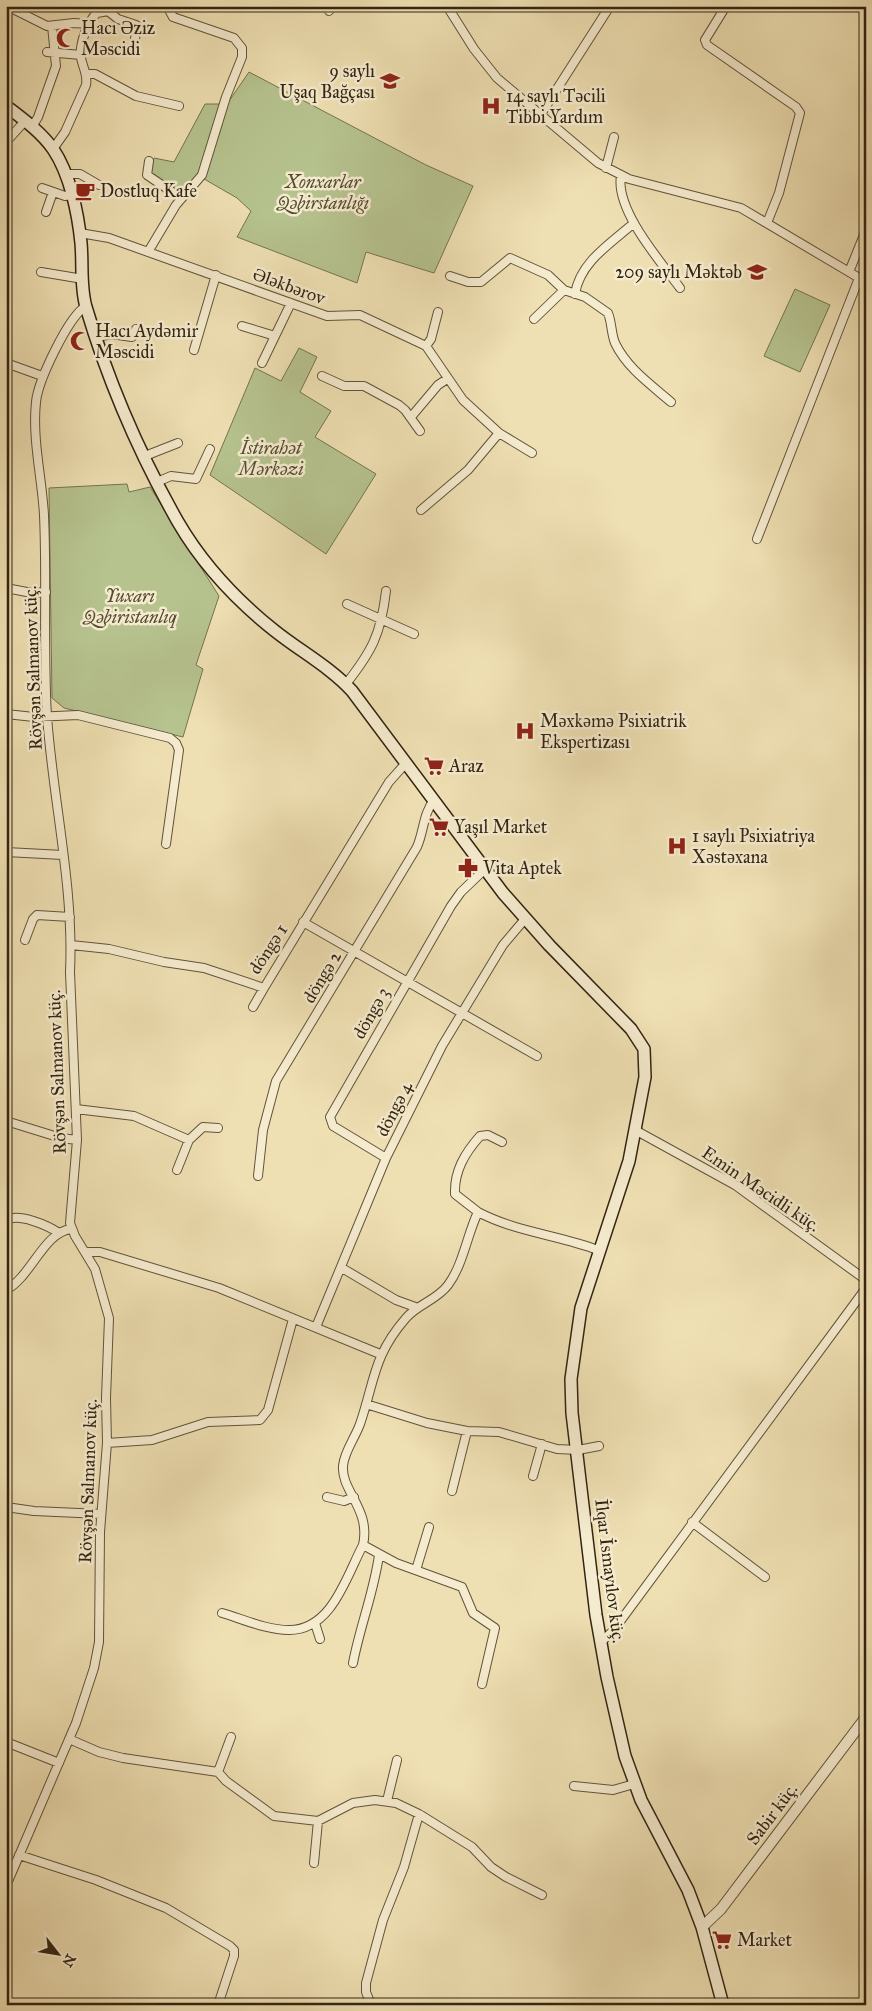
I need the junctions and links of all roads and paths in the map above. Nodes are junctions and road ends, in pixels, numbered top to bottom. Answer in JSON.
{"nodes":[{"id":1,"x":115,"y":6,"type":"edge"},
{"id":2,"x":167,"y":6,"type":"edge"},
{"id":3,"x":447,"y":6,"type":"edge"},
{"id":4,"x":610,"y":6,"type":"edge"},
{"id":5,"x":726,"y":6,"type":"edge"},
{"id":6,"x":9,"y":7,"type":"edge"},
{"id":7,"x":108,"y":11,"type":"junction"},
{"id":8,"x":89,"y":24,"type":"junction"},
{"id":9,"x":52,"y":26,"type":"junction"},
{"id":10,"x":135,"y":40,"type":"dead end"},
{"id":11,"x":46,"y":52,"type":"dead end"},
{"id":12,"x":55,"y":52,"type":"junction"},
{"id":13,"x":81,"y":55,"type":"junction"},
{"id":14,"x":86,"y":74,"type":"junction"},
{"id":15,"x":6,"y":106,"type":"edge"},
{"id":16,"x":179,"y":106,"type":"dead end"},
{"id":17,"x":541,"y":114,"type":"junction"},
{"id":18,"x":29,"y":124,"type":"junction"},
{"id":19,"x":614,"y":137,"type":"dead end"},
{"id":20,"x":6,"y":142,"type":"edge"},
{"id":21,"x":53,"y":149,"type":"junction"},
{"id":22,"x":149,"y":161,"type":"dead end"},
{"id":23,"x":606,"y":168,"type":"junction"},
{"id":24,"x":65,"y":174,"type":"junction"},
{"id":25,"x":621,"y":176,"type":"junction"},
{"id":26,"x":99,"y":185,"type":"dead end"},
{"id":27,"x":42,"y":188,"type":"dead end"},
{"id":28,"x":53,"y":192,"type":"junction"},
{"id":29,"x":71,"y":195,"type":"junction"},
{"id":30,"x":181,"y":198,"type":"junction"},
{"id":31,"x":46,"y":212,"type":"dead end"},
{"id":32,"x":634,"y":223,"type":"junction"},
{"id":33,"x":767,"y":223,"type":"junction"},
{"id":34,"x":866,"y":230,"type":"edge"},
{"id":35,"x":80,"y":233,"type":"junction"},
{"id":36,"x":148,"y":252,"type":"junction"},
{"id":37,"x":41,"y":272,"type":"dead end"},
{"id":38,"x":850,"y":272,"type":"junction"},
{"id":39,"x":216,"y":275,"type":"junction"},
{"id":40,"x":450,"y":276,"type":"dead end"},
{"id":41,"x":83,"y":279,"type":"junction"},
{"id":42,"x":863,"y":280,"type":"edge"},
{"id":43,"x":680,"y":288,"type":"dead end"},
{"id":44,"x":564,"y":290,"type":"junction"},
{"id":45,"x":575,"y":294,"type":"junction"},
{"id":46,"x":291,"y":303,"type":"junction"},
{"id":47,"x":86,"y":306,"type":"junction"},
{"id":48,"x":438,"y":312,"type":"dead end"},
{"id":49,"x":534,"y":319,"type":"dead end"},
{"id":50,"x":242,"y":326,"type":"dead end"},
{"id":51,"x":136,"y":329,"type":"dead end"},
{"id":52,"x":275,"y":336,"type":"junction"},
{"id":53,"x":97,"y":337,"type":"junction"},
{"id":54,"x":426,"y":346,"type":"junction"},
{"id":55,"x":194,"y":350,"type":"dead end"},
{"id":56,"x":6,"y":363,"type":"edge"},
{"id":57,"x":262,"y":363,"type":"dead end"},
{"id":58,"x":42,"y":376,"type":"junction"},
{"id":59,"x":322,"y":376,"type":"dead end"},
{"id":60,"x":447,"y":379,"type":"junction"},
{"id":61,"x":670,"y":402,"type":"dead end"},
{"id":62,"x":411,"y":417,"type":"junction"},
{"id":63,"x":420,"y":430,"type":"dead end"},
{"id":64,"x":499,"y":433,"type":"junction"},
{"id":65,"x":178,"y":444,"type":"dead end"},
{"id":66,"x":210,"y":449,"type":"dead end"},
{"id":67,"x":532,"y":453,"type":"dead end"},
{"id":68,"x":145,"y":456,"type":"junction"},
{"id":69,"x":157,"y":482,"type":"junction"},
{"id":70,"x":421,"y":510,"type":"dead end"},
{"id":71,"x":757,"y":539,"type":"dead end"},
{"id":72,"x":6,"y":588,"type":"edge"},
{"id":73,"x":386,"y":591,"type":"dead end"},
{"id":74,"x":46,"y":592,"type":"junction"},
{"id":75,"x":348,"y":604,"type":"dead end"},
{"id":76,"x":382,"y":621,"type":"junction"},
{"id":77,"x":414,"y":634,"type":"dead end"},
{"id":78,"x":346,"y":684,"type":"junction"},
{"id":79,"x":6,"y":714,"type":"edge"},
{"id":80,"x":47,"y":715,"type":"junction"},
{"id":81,"x":406,"y":763,"type":"junction"},
{"id":82,"x":434,"y":800,"type":"junction"},
{"id":83,"x":166,"y":844,"type":"dead end"},
{"id":84,"x":6,"y":852,"type":"edge"},
{"id":85,"x":63,"y":855,"type":"junction"},
{"id":86,"x":484,"y":870,"type":"junction"},
{"id":87,"x":70,"y":917,"type":"junction"},
{"id":88,"x":525,"y":920,"type":"junction"},
{"id":89,"x":303,"y":922,"type":"junction"},
{"id":90,"x":25,"y":940,"type":"dead end"},
{"id":91,"x":71,"y":945,"type":"junction"},
{"id":92,"x":355,"y":951,"type":"junction"},
{"id":93,"x":406,"y":981,"type":"junction"},
{"id":94,"x":264,"y":988,"type":"junction"},
{"id":95,"x":253,"y":1007,"type":"dead end"},
{"id":96,"x":461,"y":1012,"type":"junction"},
{"id":97,"x":537,"y":1056,"type":"dead end"},
{"id":98,"x":76,"y":1109,"type":"junction"},
{"id":99,"x":6,"y":1121,"type":"edge"},
{"id":100,"x":218,"y":1128,"type":"dead end"},
{"id":101,"x":635,"y":1130,"type":"junction"},
{"id":102,"x":77,"y":1140,"type":"junction"},
{"id":103,"x":190,"y":1140,"type":"junction"},
{"id":104,"x":502,"y":1142,"type":"dead end"},
{"id":105,"x":386,"y":1158,"type":"junction"},
{"id":106,"x":178,"y":1170,"type":"dead end"},
{"id":107,"x":258,"y":1176,"type":"dead end"},
{"id":108,"x":478,"y":1212,"type":"junction"},
{"id":109,"x":6,"y":1220,"type":"edge"},
{"id":110,"x":71,"y":1229,"type":"junction"},
{"id":111,"x":59,"y":1233,"type":"junction"},
{"id":112,"x":598,"y":1250,"type":"junction"},
{"id":113,"x":86,"y":1252,"type":"junction"},
{"id":114,"x":342,"y":1268,"type":"junction"},
{"id":115,"x":866,"y":1280,"type":"edge"},
{"id":116,"x":866,"y":1288,"type":"edge"},
{"id":117,"x":6,"y":1290,"type":"edge"},
{"id":118,"x":418,"y":1308,"type":"junction"},
{"id":119,"x":293,"y":1319,"type":"junction"},
{"id":120,"x":316,"y":1327,"type":"junction"},
{"id":121,"x":380,"y":1354,"type":"junction"},
{"id":122,"x":366,"y":1404,"type":"junction"},
{"id":123,"x":467,"y":1430,"type":"junction"},
{"id":124,"x":107,"y":1443,"type":"junction"},
{"id":125,"x":542,"y":1444,"type":"junction"},
{"id":126,"x":599,"y":1446,"type":"dead end"},
{"id":127,"x":578,"y":1450,"type":"junction"},
{"id":128,"x":533,"y":1476,"type":"dead end"},
{"id":129,"x":452,"y":1491,"type":"dead end"},
{"id":130,"x":327,"y":1497,"type":"dead end"},
{"id":131,"x":354,"y":1497,"type":"junction"},
{"id":132,"x":6,"y":1507,"type":"edge"},
{"id":133,"x":101,"y":1514,"type":"junction"},
{"id":134,"x":692,"y":1522,"type":"junction"},
{"id":135,"x":429,"y":1528,"type":"dead end"},
{"id":136,"x":363,"y":1546,"type":"junction"},
{"id":137,"x":379,"y":1555,"type":"junction"},
{"id":138,"x":416,"y":1570,"type":"junction"},
{"id":139,"x":765,"y":1577,"type":"dead end"},
{"id":140,"x":222,"y":1613,"type":"dead end"},
{"id":141,"x":315,"y":1623,"type":"junction"},
{"id":142,"x":320,"y":1638,"type":"dead end"},
{"id":143,"x":600,"y":1642,"type":"junction"},
{"id":144,"x":353,"y":1663,"type":"dead end"},
{"id":145,"x":482,"y":1684,"type":"dead end"},
{"id":146,"x":866,"y":1717,"type":"edge"},
{"id":147,"x":231,"y":1737,"type":"dead end"},
{"id":148,"x":69,"y":1739,"type":"junction"},
{"id":149,"x":6,"y":1742,"type":"edge"},
{"id":150,"x":397,"y":1760,"type":"dead end"},
{"id":151,"x":59,"y":1763,"type":"junction"},
{"id":152,"x":218,"y":1772,"type":"junction"},
{"id":153,"x":634,"y":1784,"type":"junction"},
{"id":154,"x":574,"y":1786,"type":"dead end"},
{"id":155,"x":386,"y":1801,"type":"junction"},
{"id":156,"x":419,"y":1814,"type":"junction"},
{"id":157,"x":318,"y":1821,"type":"junction"},
{"id":158,"x":19,"y":1855,"type":"junction"},
{"id":159,"x":314,"y":1863,"type":"dead end"},
{"id":160,"x":6,"y":1886,"type":"edge"},
{"id":161,"x":542,"y":1895,"type":"dead end"},
{"id":162,"x":702,"y":1927,"type":"junction"},
{"id":163,"x":218,"y":2005,"type":"edge"},
{"id":164,"x":372,"y":2005,"type":"edge"},
{"id":165,"x":723,"y":2005,"type":"edge"}],
"edges":[{"from":1,"to":7,"type":"street"},
{"from":2,"to":30,"type":"street"},
{"from":3,"to":17,"type":"street"},
{"from":4,"to":17,"type":"street"},
{"from":5,"to":33,"type":"street"},
{"from":6,"to":9,"type":"street"},
{"from":7,"to":8,"type":"street"},
{"from":7,"to":10,"type":"street"},
{"from":8,"to":9,"type":"street"},
{"from":8,"to":13,"type":"street"},
{"from":9,"to":12,"type":"street"},
{"from":11,"to":12,"type":"street"},
{"from":12,"to":13,"type":"street"},
{"from":12,"to":18,"type":"street"},
{"from":13,"to":14,"type":"street"},
{"from":14,"to":16,"type":"street"},
{"from":14,"to":21,"type":"street"},
{"from":15,"to":18,"type":"main road","name":"İlqar İsmayılov küç."},
{"from":17,"to":23,"type":"street"},
{"from":18,"to":20,"type":"street"},
{"from":18,"to":21,"type":"main road","name":"İlqar İsmayılov küç."},
{"from":19,"to":23,"type":"street"},
{"from":21,"to":24,"type":"main road","name":"İlqar İsmayılov küç."},
{"from":22,"to":30,"type":"street"},
{"from":23,"to":25,"type":"street"},
{"from":24,"to":26,"type":"street"},
{"from":24,"to":29,"type":"main road","name":"İlqar İsmayılov küç."},
{"from":25,"to":32,"type":"street"},
{"from":25,"to":33,"type":"street"},
{"from":27,"to":28,"type":"street"},
{"from":28,"to":29,"type":"street"},
{"from":28,"to":31,"type":"street"},
{"from":29,"to":35,"type":"main road","name":"İlqar İsmayılov küç."},
{"from":30,"to":36,"type":"street"},
{"from":32,"to":43,"type":"street"},
{"from":32,"to":45,"type":"street"},
{"from":33,"to":38,"type":"street"},
{"from":34,"to":38,"type":"street"},
{"from":35,"to":36,"type":"street","name":"Ələkbərov"},
{"from":35,"to":41,"type":"main road","name":"İlqar İsmayılov küç."},
{"from":36,"to":39,"type":"street","name":"Ələkbərov"},
{"from":37,"to":41,"type":"street"},
{"from":38,"to":42,"type":"street"},
{"from":39,"to":46,"type":"street","name":"Ələkbərov"},
{"from":39,"to":55,"type":"street"},
{"from":40,"to":44,"type":"street"},
{"from":41,"to":47,"type":"main road","name":"İlqar İsmayılov küç."},
{"from":42,"to":71,"type":"street"},
{"from":44,"to":45,"type":"street"},
{"from":44,"to":49,"type":"street"},
{"from":45,"to":61,"type":"street"},
{"from":46,"to":52,"type":"street"},
{"from":46,"to":54,"type":"street","name":"Ələkbərov"},
{"from":47,"to":53,"type":"main road","name":"İlqar İsmayılov küç."},
{"from":47,"to":58,"type":"street","name":"Rövşən Salmanov küç."},
{"from":48,"to":54,"type":"street"},
{"from":50,"to":52,"type":"street"},
{"from":51,"to":53,"type":"street"},
{"from":52,"to":57,"type":"street"},
{"from":53,"to":68,"type":"main road","name":"İlqar İsmayılov küç."},
{"from":54,"to":60,"type":"street"},
{"from":56,"to":58,"type":"street"},
{"from":58,"to":74,"type":"street","name":"Rövşən Salmanov küç."},
{"from":59,"to":62,"type":"street"},
{"from":60,"to":62,"type":"street"},
{"from":60,"to":64,"type":"street"},
{"from":62,"to":63,"type":"street"},
{"from":64,"to":67,"type":"street"},
{"from":64,"to":70,"type":"street"},
{"from":65,"to":68,"type":"street"},
{"from":66,"to":69,"type":"street"},
{"from":68,"to":69,"type":"main road","name":"İlqar İsmayılov küç."},
{"from":69,"to":78,"type":"main road","name":"İlqar İsmayılov küç."},
{"from":72,"to":74,"type":"street"},
{"from":73,"to":76,"type":"street"},
{"from":74,"to":80,"type":"street","name":"Rövşən Salmanov küç."},
{"from":75,"to":76,"type":"street"},
{"from":76,"to":77,"type":"street"},
{"from":76,"to":78,"type":"street"},
{"from":78,"to":81,"type":"main road","name":"İlqar İsmayılov küç."},
{"from":79,"to":80,"type":"street"},
{"from":80,"to":83,"type":"street"},
{"from":80,"to":85,"type":"street","name":"Rövşən Salmanov küç."},
{"from":81,"to":82,"type":"main road","name":"İlqar İsmayılov küç."},
{"from":81,"to":89,"type":"street","name":"döngə 1"},
{"from":82,"to":86,"type":"main road","name":"İlqar İsmayılov küç."},
{"from":82,"to":92,"type":"street","name":"döngə 2"},
{"from":84,"to":85,"type":"street"},
{"from":85,"to":87,"type":"street","name":"Rövşən Salmanov küç."},
{"from":86,"to":88,"type":"main road","name":"İlqar İsmayılov küç."},
{"from":86,"to":93,"type":"street","name":"döngə 3"},
{"from":87,"to":90,"type":"street"},
{"from":87,"to":91,"type":"street","name":"Rövşən Salmanov küç."},
{"from":88,"to":96,"type":"street","name":"döngə 4"},
{"from":88,"to":101,"type":"main road","name":"İlqar İsmayılov küç."},
{"from":89,"to":92,"type":"street"},
{"from":89,"to":94,"type":"street","name":"döngə 1"},
{"from":91,"to":94,"type":"street","name":"döngə 1"},
{"from":91,"to":98,"type":"street","name":"Rövşən Salmanov küç."},
{"from":92,"to":93,"type":"street"},
{"from":92,"to":107,"type":"street","name":"döngə 2"},
{"from":93,"to":96,"type":"street"},
{"from":93,"to":105,"type":"street","name":"döngə 3"},
{"from":94,"to":95,"type":"street"},
{"from":96,"to":97,"type":"street"},
{"from":96,"to":105,"type":"street","name":"döngə 4"},
{"from":98,"to":102,"type":"street","name":"Rövşən Salmanov küç."},
{"from":98,"to":103,"type":"street"},
{"from":99,"to":102,"type":"street"},
{"from":100,"to":103,"type":"street"},
{"from":101,"to":112,"type":"main road","name":"İlqar İsmayılov küç."},
{"from":101,"to":115,"type":"street","name":"Emin Məcidli küç."},
{"from":102,"to":110,"type":"street","name":"Rövşən Salmanov küç."},
{"from":103,"to":106,"type":"street"},
{"from":104,"to":108,"type":"street"},
{"from":105,"to":114,"type":"street","name":"döngə 4"},
{"from":108,"to":112,"type":"street"},
{"from":108,"to":118,"type":"street"},
{"from":109,"to":111,"type":"street"},
{"from":110,"to":111,"type":"street"},
{"from":110,"to":113,"type":"street","name":"Rövşən Salmanov küç."},
{"from":111,"to":117,"type":"street"},
{"from":112,"to":127,"type":"main road","name":"İlqar İsmayılov küç."},
{"from":113,"to":119,"type":"street"},
{"from":113,"to":124,"type":"street","name":"Rövşən Salmanov küç."},
{"from":114,"to":118,"type":"street"},
{"from":114,"to":120,"type":"street","name":"döngə 4"},
{"from":116,"to":134,"type":"street"},
{"from":118,"to":121,"type":"street"},
{"from":119,"to":120,"type":"street"},
{"from":119,"to":124,"type":"street"},
{"from":120,"to":121,"type":"street"},
{"from":121,"to":122,"type":"street"},
{"from":122,"to":123,"type":"street"},
{"from":122,"to":131,"type":"street"},
{"from":123,"to":125,"type":"street"},
{"from":123,"to":129,"type":"street"},
{"from":124,"to":133,"type":"street","name":"Rövşən Salmanov küç."},
{"from":125,"to":127,"type":"street"},
{"from":125,"to":128,"type":"street"},
{"from":126,"to":127,"type":"street"},
{"from":127,"to":143,"type":"main road","name":"İlqar İsmayılov küç."},
{"from":130,"to":131,"type":"street"},
{"from":131,"to":136,"type":"street"},
{"from":132,"to":133,"type":"street"},
{"from":133,"to":148,"type":"street","name":"Rövşən Salmanov küç."},
{"from":134,"to":139,"type":"street"},
{"from":134,"to":143,"type":"street"},
{"from":135,"to":138,"type":"street"},
{"from":136,"to":137,"type":"street"},
{"from":136,"to":141,"type":"street"},
{"from":137,"to":138,"type":"street"},
{"from":137,"to":144,"type":"street"},
{"from":138,"to":145,"type":"street"},
{"from":140,"to":141,"type":"street"},
{"from":141,"to":142,"type":"street"},
{"from":143,"to":153,"type":"main road","name":"İlqar İsmayılov küç."},
{"from":146,"to":162,"type":"street","name":"Sabir küç."},
{"from":147,"to":152,"type":"street"},
{"from":148,"to":151,"type":"street","name":"Rövşən Salmanov küç."},
{"from":148,"to":152,"type":"street"},
{"from":149,"to":151,"type":"street"},
{"from":150,"to":155,"type":"street"},
{"from":151,"to":158,"type":"street","name":"Rövşən Salmanov küç."},
{"from":152,"to":157,"type":"street"},
{"from":153,"to":154,"type":"street"},
{"from":153,"to":162,"type":"main road","name":"İlqar İsmayılov küç."},
{"from":155,"to":156,"type":"street"},
{"from":155,"to":157,"type":"street"},
{"from":156,"to":161,"type":"street"},
{"from":156,"to":164,"type":"street"},
{"from":157,"to":159,"type":"street"},
{"from":158,"to":160,"type":"street","name":"Rövşən Salmanov küç."},
{"from":158,"to":163,"type":"street"},
{"from":162,"to":165,"type":"main road","name":"İlqar İsmayılov küç."}]}
